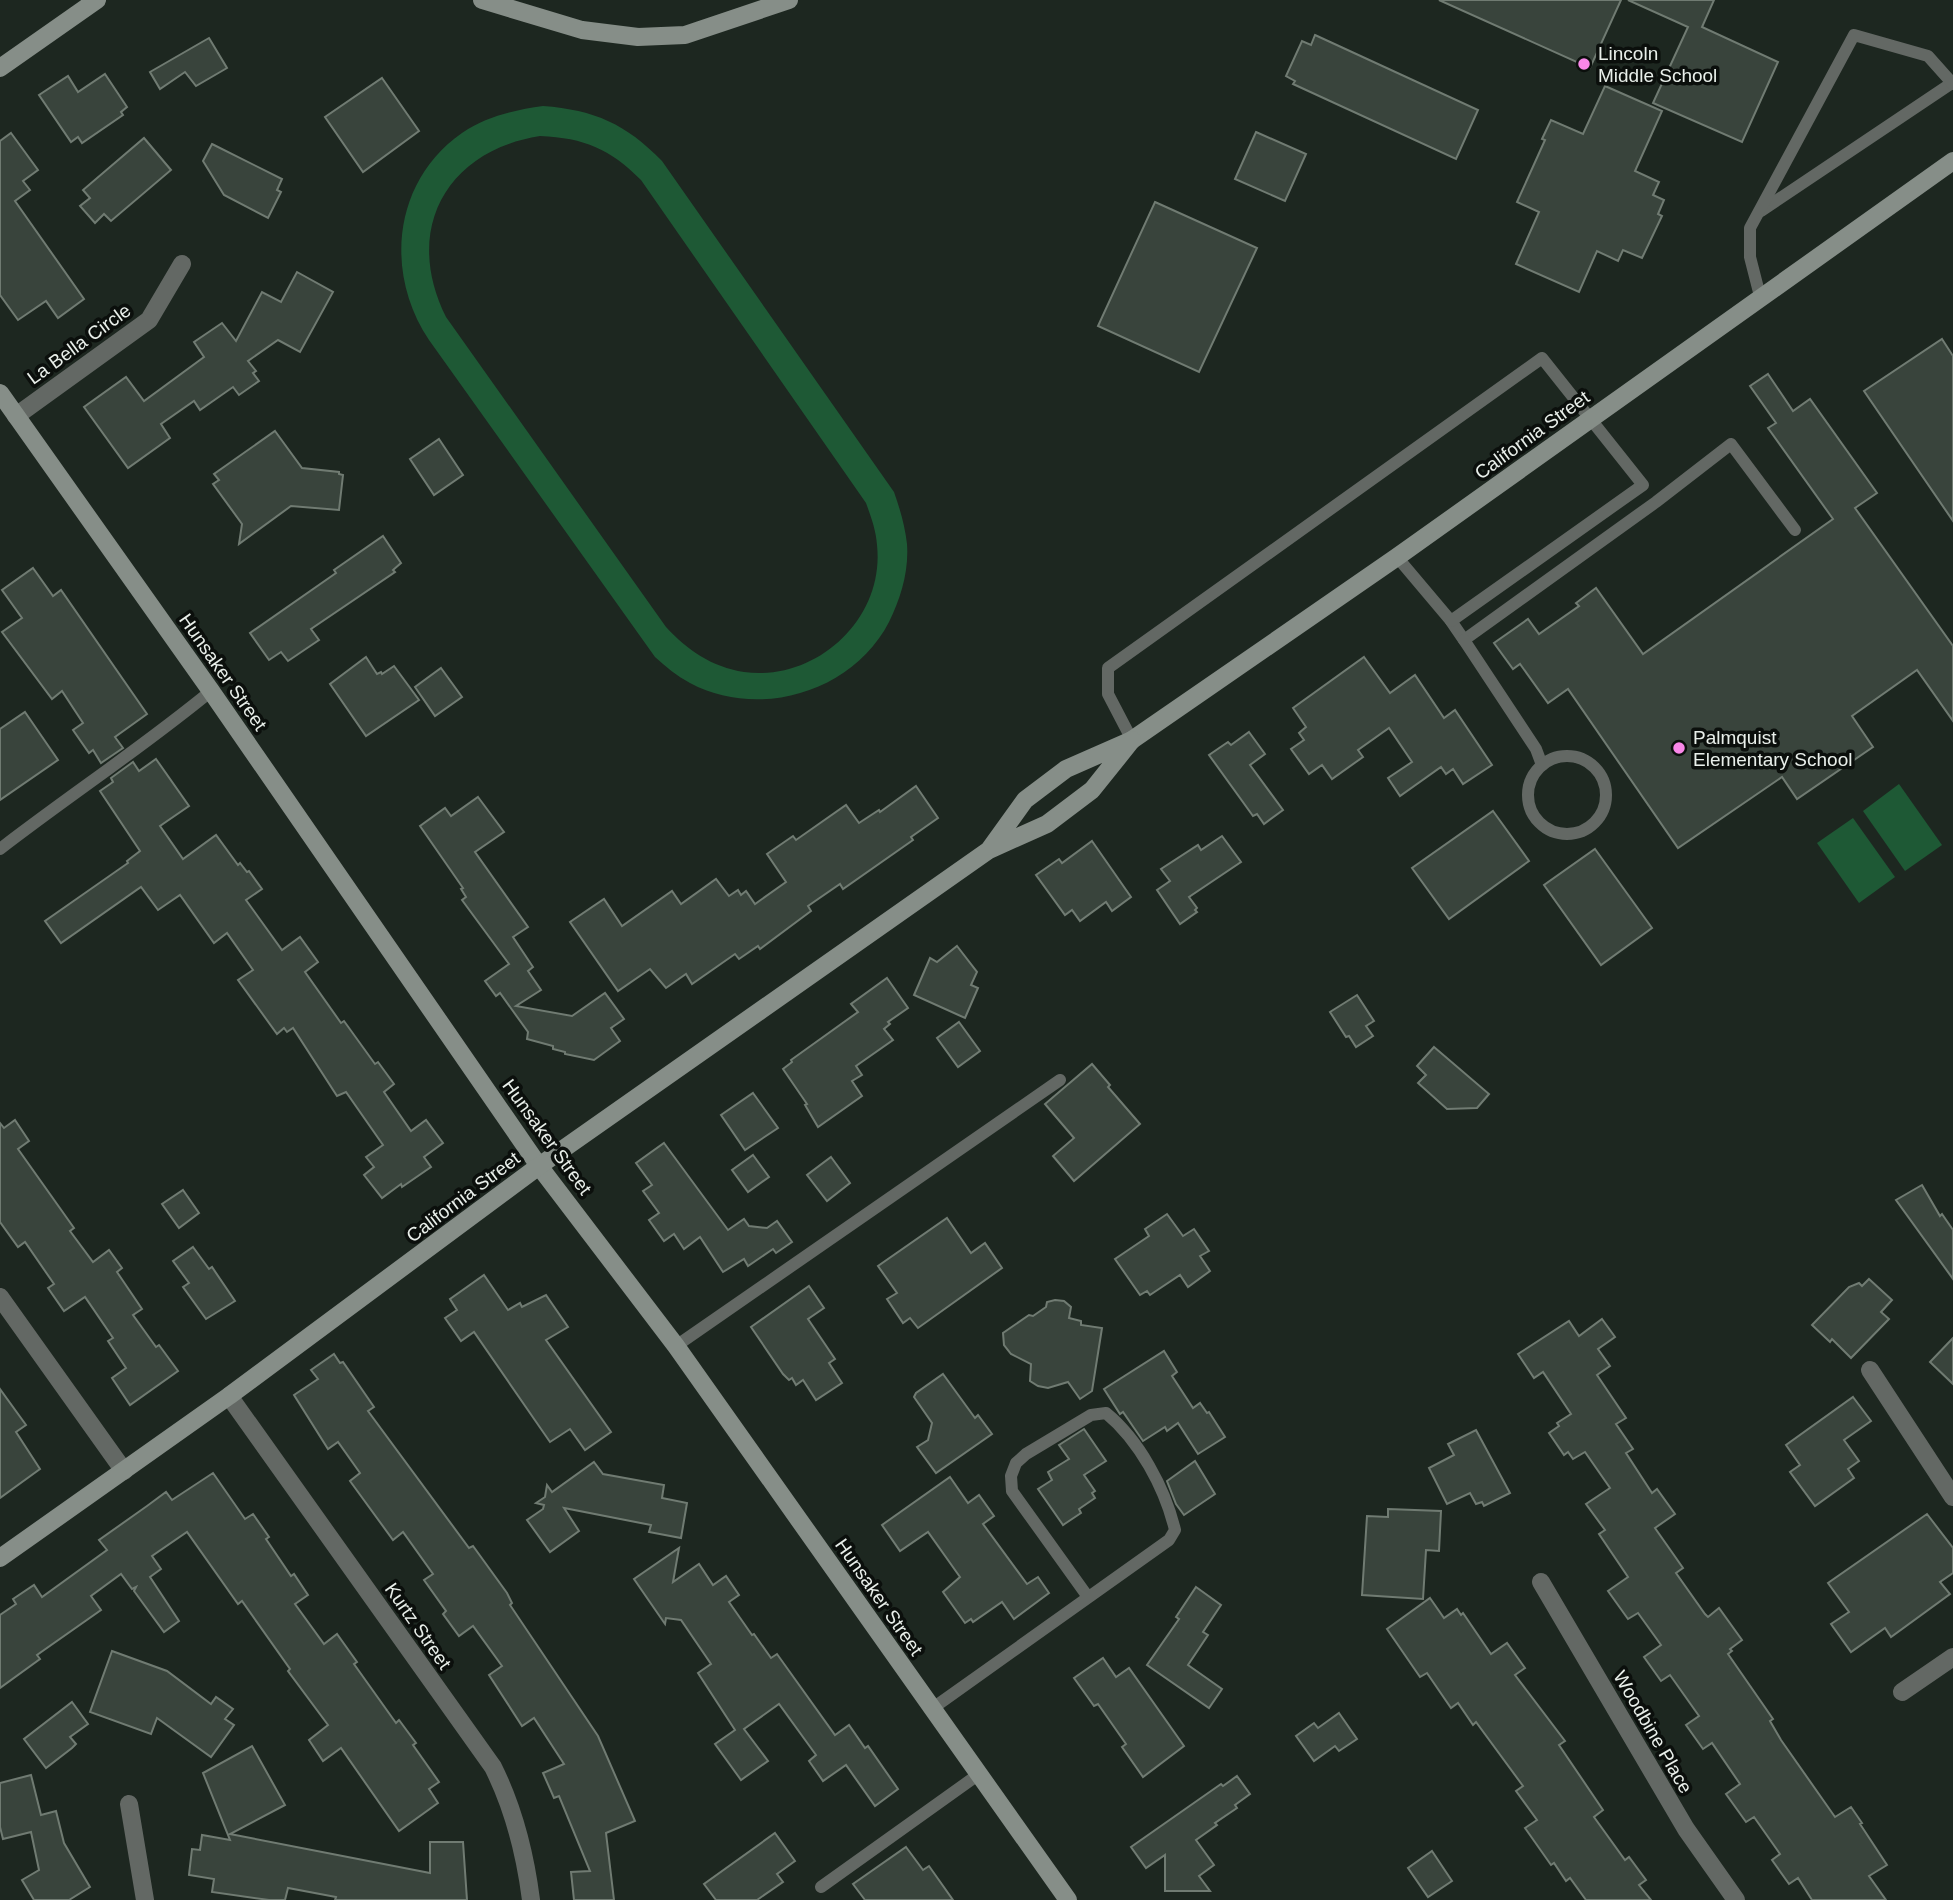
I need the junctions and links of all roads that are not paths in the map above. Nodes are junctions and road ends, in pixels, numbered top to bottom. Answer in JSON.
{"nodes":[{"id":1,"x":97,"y":0,"type":"edge"},
{"id":2,"x":481,"y":0,"type":"edge"},
{"id":3,"x":789,"y":0,"type":"edge"},
{"id":4,"x":0,"y":68,"type":"edge"},
{"id":5,"x":1953,"y":84,"type":"edge"},
{"id":6,"x":1953,"y":161,"type":"edge"},
{"id":7,"x":1758,"y":213,"type":"junction"},
{"id":8,"x":182,"y":264,"type":"dead end"},
{"id":9,"x":1761,"y":300,"type":"junction"},
{"id":10,"x":0,"y":393,"type":"edge"},
{"id":11,"x":16,"y":416,"type":"junction"},
{"id":12,"x":1590,"y":419,"type":"junction"},
{"id":13,"x":1643,"y":485,"type":"junction"},
{"id":14,"x":1656,"y":502,"type":"junction"},
{"id":15,"x":1795,"y":530,"type":"dead end"},
{"id":16,"x":1397,"y":557,"type":"junction"},
{"id":17,"x":1451,"y":621,"type":"junction"},
{"id":18,"x":1464,"y":640,"type":"junction"},
{"id":19,"x":211,"y":691,"type":"junction"},
{"id":20,"x":1132,"y":740,"type":"junction"},
{"id":21,"x":1542,"y":765,"type":"junction"},
{"id":22,"x":0,"y":849,"type":"edge"},
{"id":23,"x":989,"y":850,"type":"junction"},
{"id":24,"x":1060,"y":1080,"type":"dead end"},
{"id":25,"x":539,"y":1166,"type":"junction"},
{"id":26,"x":0,"y":1297,"type":"edge"},
{"id":27,"x":676,"y":1346,"type":"junction"},
{"id":28,"x":1870,"y":1370,"type":"dead end"},
{"id":29,"x":229,"y":1396,"type":"junction"},
{"id":30,"x":124,"y":1471,"type":"junction"},
{"id":31,"x":1953,"y":1497,"type":"edge"},
{"id":32,"x":0,"y":1558,"type":"edge"},
{"id":33,"x":1541,"y":1582,"type":"dead end"},
{"id":34,"x":1088,"y":1597,"type":"junction"},
{"id":35,"x":1953,"y":1657,"type":"edge"},
{"id":36,"x":1902,"y":1692,"type":"dead end"},
{"id":37,"x":933,"y":1708,"type":"junction"},
{"id":38,"x":979,"y":1774,"type":"junction"},
{"id":39,"x":129,"y":1804,"type":"dead end"},
{"id":40,"x":821,"y":1887,"type":"dead end"},
{"id":41,"x":145,"y":1900,"type":"edge"},
{"id":42,"x":531,"y":1900,"type":"edge"},
{"id":43,"x":1068,"y":1900,"type":"edge"},
{"id":44,"x":1736,"y":1900,"type":"edge"}],
"edges":[{"from":1,"to":4,"type":"main road"},
{"from":2,"to":3,"type":"main road"},
{"from":5,"to":7,"type":"lane"},
{"from":5,"to":7,"type":"lane"},
{"from":6,"to":9,"type":"main road","name":"California Street"},
{"from":7,"to":9,"type":"lane"},
{"from":8,"to":11,"type":"street","name":"La Bella Circle"},
{"from":9,"to":12,"type":"main road","name":"California Street"},
{"from":10,"to":11,"type":"main road","name":"Hunsaker Street"},
{"from":11,"to":19,"type":"main road","name":"Hunsaker Street"},
{"from":12,"to":13,"type":"lane"},
{"from":12,"to":16,"type":"main road","name":"California Street"},
{"from":12,"to":20,"type":"lane"},
{"from":13,"to":14,"type":"lane"},
{"from":13,"to":17,"type":"lane"},
{"from":14,"to":15,"type":"lane"},
{"from":14,"to":18,"type":"lane"},
{"from":16,"to":17,"type":"lane"},
{"from":16,"to":20,"type":"main road","name":"California Street"},
{"from":17,"to":18,"type":"lane"},
{"from":18,"to":21,"type":"lane"},
{"from":19,"to":22,"type":"lane"},
{"from":19,"to":25,"type":"main road","name":"Hunsaker Street"},
{"from":20,"to":23,"type":"main road","name":"California Street"},
{"from":20,"to":23,"type":"main road","name":"California Street"},
{"from":21,"to":21,"type":"lane"},
{"from":23,"to":25,"type":"main road","name":"California Street"},
{"from":24,"to":27,"type":"lane"},
{"from":25,"to":27,"type":"main road","name":"Hunsaker Street"},
{"from":25,"to":29,"type":"main road","name":"California Street"},
{"from":26,"to":30,"type":"street"},
{"from":27,"to":37,"type":"main road","name":"Hunsaker Street"},
{"from":28,"to":31,"type":"street"},
{"from":29,"to":30,"type":"main road","name":"California Street"},
{"from":29,"to":42,"type":"street","name":"Kurtz Street"},
{"from":30,"to":32,"type":"main road","name":"California Street"},
{"from":33,"to":44,"type":"street","name":"Woodbine Place"},
{"from":34,"to":34,"type":"lane"},
{"from":34,"to":37,"type":"lane"},
{"from":35,"to":36,"type":"street"},
{"from":37,"to":38,"type":"main road","name":"Hunsaker Street"},
{"from":38,"to":40,"type":"lane"},
{"from":38,"to":43,"type":"main road","name":"Hunsaker Street"},
{"from":39,"to":41,"type":"street"}]}
